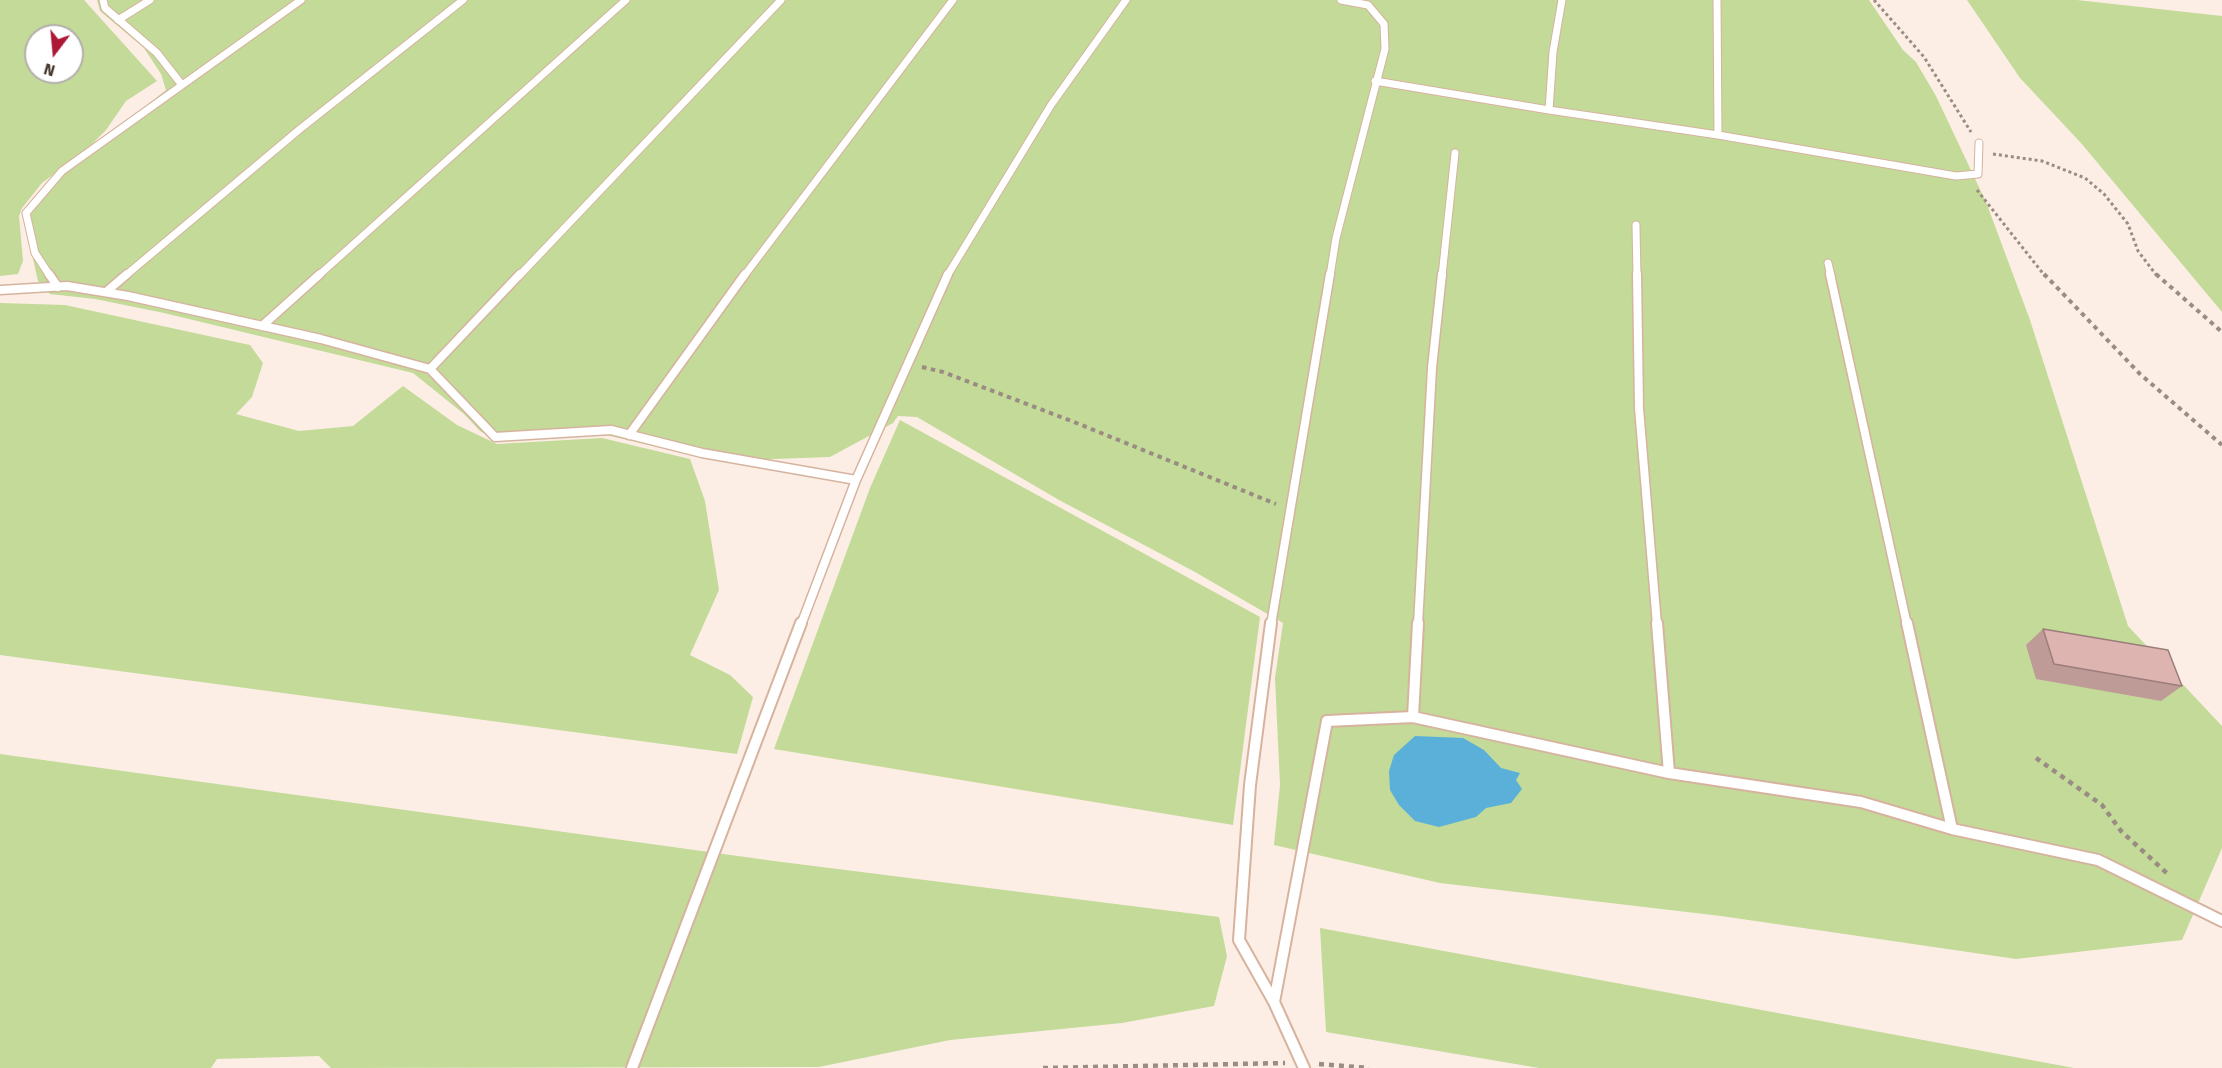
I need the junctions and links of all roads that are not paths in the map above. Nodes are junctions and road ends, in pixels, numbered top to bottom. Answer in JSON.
{"nodes":[{"id":1,"x":104,"y":0,"type":"edge"},
{"id":2,"x":150,"y":0,"type":"edge"},
{"id":3,"x":302,"y":0,"type":"edge"},
{"id":4,"x":463,"y":0,"type":"edge"},
{"id":5,"x":626,"y":0,"type":"edge"},
{"id":6,"x":781,"y":0,"type":"edge"},
{"id":7,"x":953,"y":0,"type":"edge"},
{"id":8,"x":1126,"y":0,"type":"edge"},
{"id":9,"x":1341,"y":0,"type":"edge"},
{"id":10,"x":1562,"y":0,"type":"edge"},
{"id":11,"x":1717,"y":0,"type":"edge"},
{"id":12,"x":118,"y":20,"type":"junction"},
{"id":13,"x":1375,"y":81,"type":"junction"},
{"id":14,"x":182,"y":85,"type":"junction"},
{"id":15,"x":1549,"y":110,"type":"junction"},
{"id":16,"x":1718,"y":135,"type":"junction"},
{"id":17,"x":1979,"y":143,"type":"road end"},
{"id":18,"x":1455,"y":153,"type":"dead end"},
{"id":19,"x":1636,"y":225,"type":"dead end"},
{"id":20,"x":1828,"y":263,"type":"dead end"},
{"id":21,"x":58,"y":287,"type":"junction"},
{"id":22,"x":0,"y":290,"type":"edge"},
{"id":23,"x":106,"y":292,"type":"junction"},
{"id":24,"x":262,"y":326,"type":"junction"},
{"id":25,"x":430,"y":369,"type":"junction"},
{"id":26,"x":629,"y":435,"type":"junction"},
{"id":27,"x":856,"y":480,"type":"junction"},
{"id":28,"x":1413,"y":717,"type":"junction"},
{"id":29,"x":1669,"y":773,"type":"junction"},
{"id":30,"x":1952,"y":829,"type":"junction"},
{"id":31,"x":2222,"y":921,"type":"edge"},
{"id":32,"x":1274,"y":1002,"type":"junction"},
{"id":33,"x":1304,"y":1065,"type":"edge"},
{"id":34,"x":632,"y":1068,"type":"edge"}],
"edges":[{"from":1,"to":12,"type":"lane"},
{"from":2,"to":12,"type":"lane"},
{"from":3,"to":14,"type":"lane"},
{"from":4,"to":23,"type":"lane"},
{"from":5,"to":24,"type":"lane"},
{"from":6,"to":25,"type":"lane"},
{"from":7,"to":26,"type":"lane"},
{"from":8,"to":27,"type":"lane"},
{"from":9,"to":13,"type":"lane"},
{"from":10,"to":15,"type":"lane"},
{"from":11,"to":16,"type":"lane"},
{"from":12,"to":14,"type":"lane"},
{"from":13,"to":15,"type":"lane"},
{"from":13,"to":32,"type":"lane"},
{"from":14,"to":21,"type":"lane"},
{"from":15,"to":16,"type":"lane"},
{"from":16,"to":17,"type":"lane"},
{"from":18,"to":28,"type":"lane"},
{"from":19,"to":29,"type":"lane"},
{"from":20,"to":30,"type":"lane"},
{"from":21,"to":22,"type":"lane"},
{"from":21,"to":23,"type":"lane"},
{"from":23,"to":24,"type":"lane"},
{"from":24,"to":25,"type":"lane"},
{"from":25,"to":26,"type":"lane"},
{"from":26,"to":27,"type":"lane"},
{"from":27,"to":34,"type":"lane"},
{"from":28,"to":29,"type":"lane"},
{"from":28,"to":32,"type":"lane"},
{"from":29,"to":30,"type":"lane"},
{"from":30,"to":31,"type":"lane"},
{"from":32,"to":33,"type":"lane"}]}
